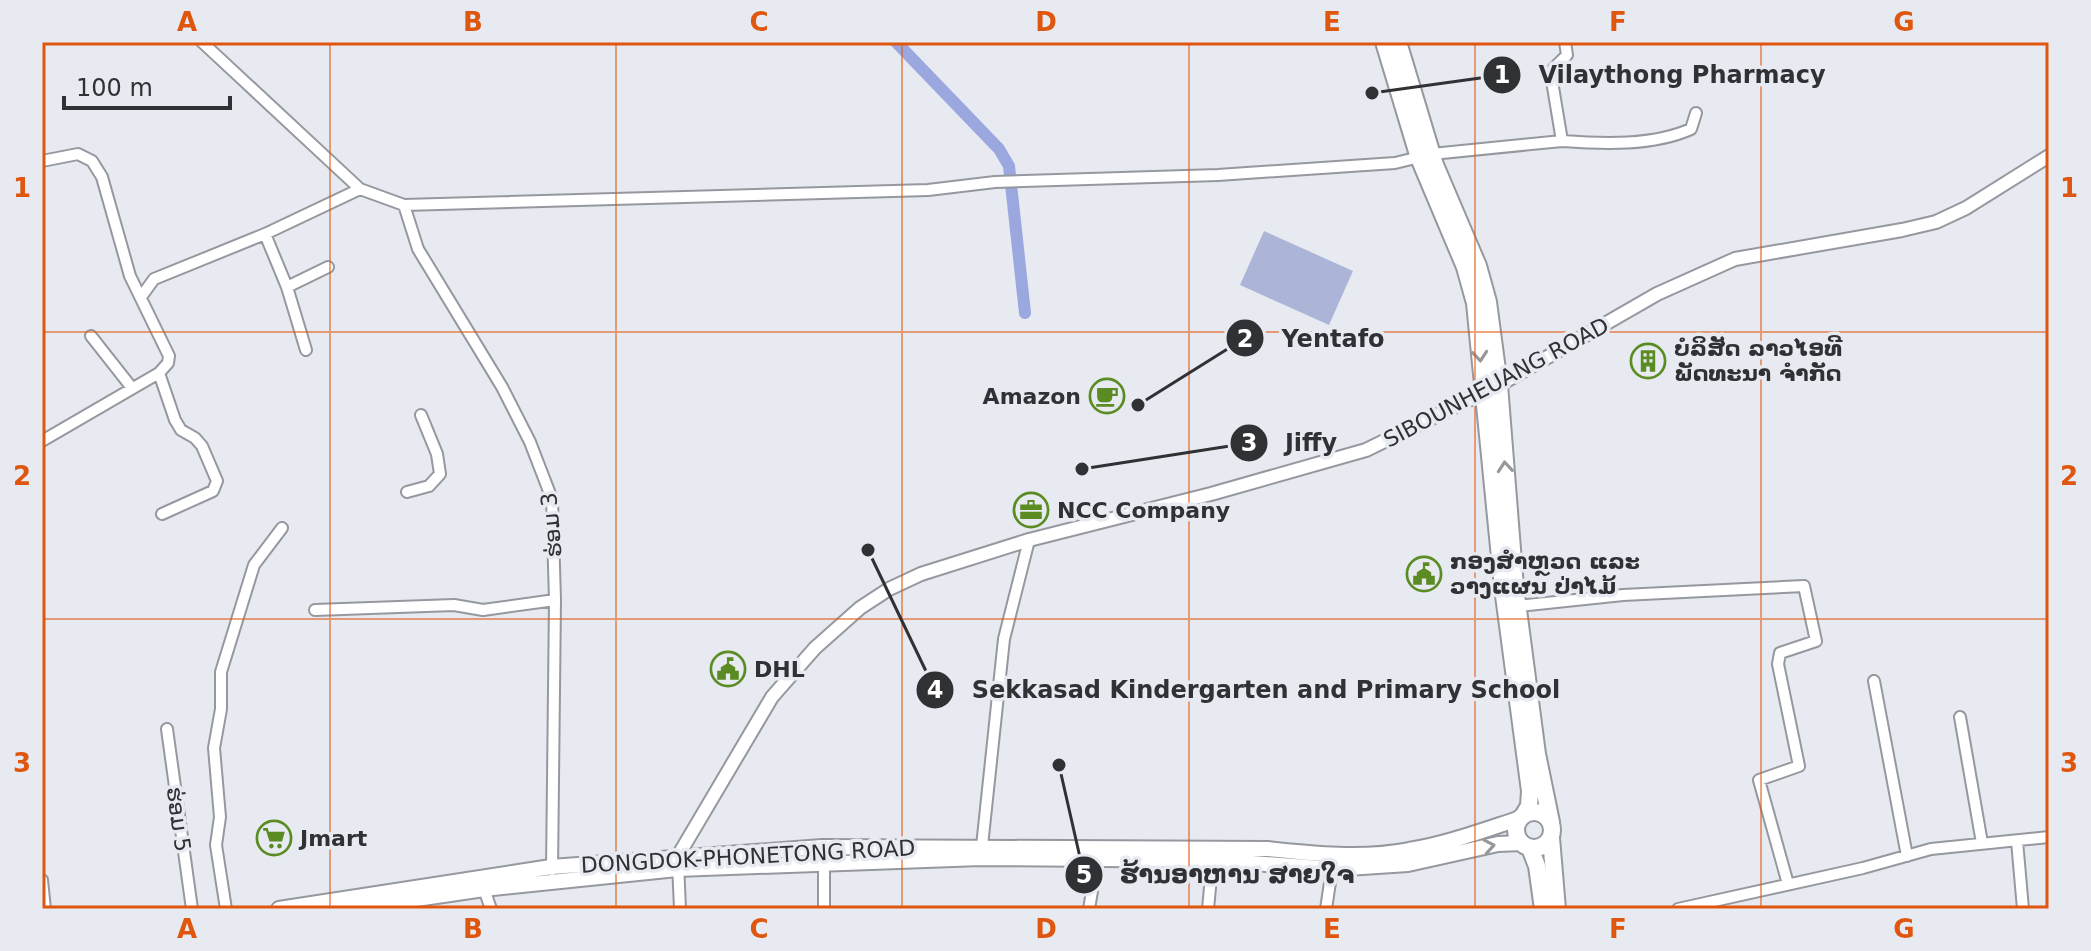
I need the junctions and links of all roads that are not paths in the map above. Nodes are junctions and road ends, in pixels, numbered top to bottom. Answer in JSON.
{"nodes":[{"id":1,"x":202,"y":42,"type":"edge"},
{"id":2,"x":1384,"y":42,"type":"edge"},
{"id":3,"x":1398,"y":42,"type":"edge"},
{"id":4,"x":1565,"y":42,"type":"edge"},
{"id":5,"x":1696,"y":113,"type":"dead end"},
{"id":6,"x":1562,"y":141,"type":"junction"},
{"id":7,"x":1426,"y":156,"type":"junction"},
{"id":8,"x":2049,"y":156,"type":"edge"},
{"id":9,"x":42,"y":161,"type":"edge"},
{"id":10,"x":360,"y":189,"type":"junction"},
{"id":11,"x":404,"y":205,"type":"junction"},
{"id":12,"x":265,"y":234,"type":"junction"},
{"id":13,"x":328,"y":267,"type":"dead end"},
{"id":14,"x":287,"y":287,"type":"junction"},
{"id":15,"x":141,"y":297,"type":"junction"},
{"id":16,"x":91,"y":336,"type":"dead end"},
{"id":17,"x":306,"y":350,"type":"dead end"},
{"id":18,"x":159,"y":373,"type":"junction"},
{"id":19,"x":132,"y":388,"type":"junction"},
{"id":20,"x":1491,"y":389,"type":"junction"},
{"id":21,"x":421,"y":415,"type":"dead end"},
{"id":22,"x":42,"y":441,"type":"edge"},
{"id":23,"x":407,"y":492,"type":"dead end"},
{"id":24,"x":162,"y":514,"type":"dead end"},
{"id":25,"x":282,"y":528,"type":"dead end"},
{"id":26,"x":1029,"y":540,"type":"junction"},
{"id":27,"x":1509,"y":588,"type":"junction"},
{"id":28,"x":555,"y":600,"type":"junction"},
{"id":29,"x":1518,"y":606,"type":"junction"},
{"id":30,"x":315,"y":610,"type":"dead end"},
{"id":31,"x":1874,"y":681,"type":"dead end"},
{"id":32,"x":1960,"y":717,"type":"dead end"},
{"id":33,"x":167,"y":729,"type":"dead end"},
{"id":34,"x":1522,"y":817,"type":"junction"},
{"id":35,"x":1551,"y":830,"type":"junction"},
{"id":36,"x":2049,"y":837,"type":"edge"},
{"id":37,"x":2017,"y":841,"type":"junction"},
{"id":38,"x":1982,"y":843,"type":"junction"},
{"id":39,"x":982,"y":846,"type":"junction"},
{"id":40,"x":1458,"y":846,"type":"junction"},
{"id":41,"x":1526,"y":846,"type":"junction"},
{"id":42,"x":1098,"y":854,"type":"junction"},
{"id":43,"x":1213,"y":855,"type":"junction"},
{"id":44,"x":1907,"y":856,"type":"junction"},
{"id":45,"x":678,"y":862,"type":"junction"},
{"id":46,"x":824,"y":862,"type":"junction"},
{"id":47,"x":1332,"y":869,"type":"junction"},
{"id":48,"x":552,"y":874,"type":"junction"},
{"id":49,"x":42,"y":880,"type":"edge"},
{"id":50,"x":1788,"y":884,"type":"junction"},
{"id":51,"x":484,"y":889,"type":"junction"},
{"id":52,"x":45,"y":909,"type":"edge"},
{"id":53,"x":192,"y":909,"type":"edge"},
{"id":54,"x":226,"y":909,"type":"edge"},
{"id":55,"x":279,"y":909,"type":"edge"},
{"id":56,"x":348,"y":909,"type":"edge"},
{"id":57,"x":491,"y":909,"type":"edge"},
{"id":58,"x":680,"y":909,"type":"edge"},
{"id":59,"x":824,"y":909,"type":"edge"},
{"id":60,"x":1089,"y":909,"type":"edge"},
{"id":61,"x":1208,"y":909,"type":"edge"},
{"id":62,"x":1326,"y":909,"type":"edge"},
{"id":63,"x":1543,"y":909,"type":"edge"},
{"id":64,"x":1557,"y":909,"type":"edge"},
{"id":65,"x":1678,"y":909,"type":"edge"},
{"id":66,"x":2023,"y":909,"type":"edge"}],
"edges":[{"from":1,"to":10,"type":"street"},
{"from":2,"to":7,"type":"main road"},
{"from":3,"to":7,"type":"main road"},
{"from":4,"to":6,"type":"street"},
{"from":5,"to":6,"type":"street"},
{"from":6,"to":7,"type":"street"},
{"from":7,"to":11,"type":"street"},
{"from":7,"to":20,"type":"main road"},
{"from":8,"to":20,"type":"street","name":"SIBOUNHEUANG ROAD"},
{"from":9,"to":15,"type":"street"},
{"from":10,"to":11,"type":"street"},
{"from":10,"to":12,"type":"street"},
{"from":11,"to":28,"type":"street","name":"ຮ່ອມ 3"},
{"from":12,"to":14,"type":"street"},
{"from":12,"to":15,"type":"street"},
{"from":13,"to":14,"type":"street"},
{"from":14,"to":17,"type":"street"},
{"from":15,"to":18,"type":"street"},
{"from":16,"to":19,"type":"street"},
{"from":18,"to":19,"type":"street"},
{"from":18,"to":24,"type":"street"},
{"from":19,"to":22,"type":"street"},
{"from":20,"to":26,"type":"street","name":"SIBOUNHEUANG ROAD"},
{"from":20,"to":27,"type":"main road"},
{"from":21,"to":23,"type":"street"},
{"from":25,"to":54,"type":"street"},
{"from":26,"to":39,"type":"street"},
{"from":26,"to":45,"type":"street","name":"SIBOUNHEUANG ROAD"},
{"from":27,"to":29,"type":"main road"},
{"from":27,"to":34,"type":"main road"},
{"from":28,"to":30,"type":"street"},
{"from":28,"to":48,"type":"street","name":"ຮ່ອມ 3"},
{"from":29,"to":35,"type":"main road"},
{"from":29,"to":50,"type":"street"},
{"from":31,"to":44,"type":"street"},
{"from":32,"to":38,"type":"street"},
{"from":33,"to":53,"type":"street","name":"ຮ່ອມ 5"},
{"from":34,"to":35,"type":"main road"},
{"from":34,"to":40,"type":"main road"},
{"from":34,"to":41,"type":"main road"},
{"from":35,"to":41,"type":"main road"},
{"from":35,"to":64,"type":"main road"},
{"from":36,"to":37,"type":"street"},
{"from":37,"to":38,"type":"street"},
{"from":37,"to":66,"type":"street"},
{"from":38,"to":44,"type":"street"},
{"from":39,"to":42,"type":"main road","name":"DONGDOK-PHONETONG ROAD"},
{"from":39,"to":45,"type":"main road","name":"DONGDOK-PHONETONG ROAD"},
{"from":40,"to":41,"type":"main road","one_way":true},
{"from":40,"to":43,"type":"main road","name":"DONGDOK-PHONETONG ROAD"},
{"from":40,"to":47,"type":"main road","name":"DONGDOK-PHONETONG ROAD"},
{"from":41,"to":63,"type":"main road"},
{"from":42,"to":43,"type":"main road","name":"DONGDOK-PHONETONG ROAD"},
{"from":42,"to":46,"type":"main road","name":"DONGDOK-PHONETONG ROAD"},
{"from":42,"to":60,"type":"street"},
{"from":43,"to":47,"type":"main road","name":"DONGDOK-PHONETONG ROAD"},
{"from":43,"to":61,"type":"street"},
{"from":44,"to":50,"type":"street"},
{"from":45,"to":46,"type":"main road","name":"DONGDOK-PHONETONG ROAD"},
{"from":45,"to":48,"type":"main road","name":"DONGDOK-PHONETONG ROAD"},
{"from":45,"to":58,"type":"street"},
{"from":46,"to":59,"type":"street"},
{"from":47,"to":62,"type":"street"},
{"from":48,"to":51,"type":"main road","name":"DONGDOK-PHONETONG ROAD"},
{"from":48,"to":55,"type":"main road","name":"DONGDOK-PHONETONG ROAD"},
{"from":49,"to":52,"type":"street"},
{"from":50,"to":65,"type":"street"},
{"from":51,"to":56,"type":"main road","name":"DONGDOK-PHONETONG ROAD"},
{"from":51,"to":57,"type":"street"}]}
